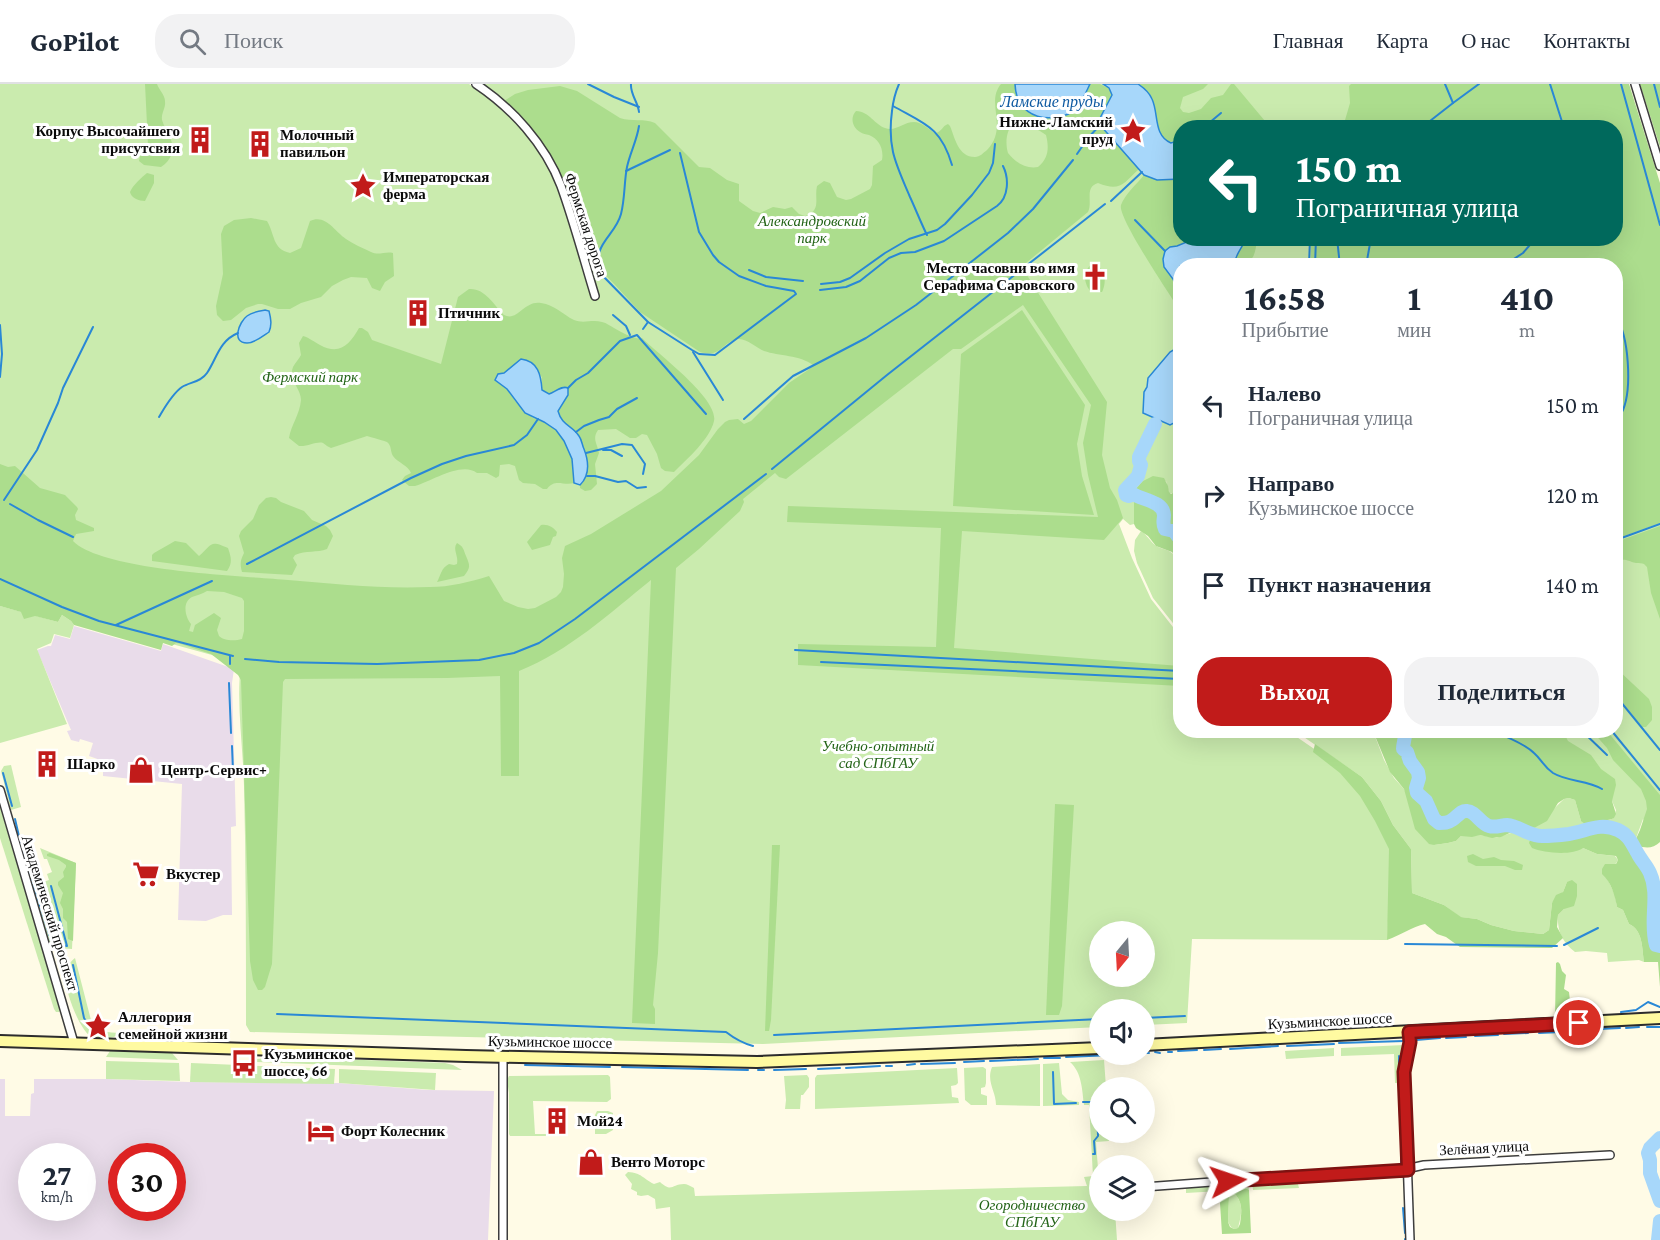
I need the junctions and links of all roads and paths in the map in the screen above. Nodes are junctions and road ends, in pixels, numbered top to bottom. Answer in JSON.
{"nodes":[{"id":1,"x":476,"y":84,"type":"edge"},
{"id":2,"x":1635,"y":84,"type":"edge"},
{"id":3,"x":1660,"y":166,"type":"edge"},
{"id":4,"x":595,"y":296,"type":"dead end"},
{"id":5,"x":0,"y":790,"type":"edge"},
{"id":6,"x":1660,"y":1018,"type":"edge"},
{"id":7,"x":1409,"y":1032,"type":"junction"},
{"id":8,"x":0,"y":1041,"type":"edge"},
{"id":9,"x":74,"y":1043,"type":"junction"},
{"id":10,"x":1155,"y":1044,"type":"edge"},
{"id":11,"x":1089,"y":1048,"type":"edge"},
{"id":12,"x":503,"y":1057,"type":"junction"},
{"id":13,"x":1610,"y":1155,"type":"dead end"},
{"id":14,"x":1408,"y":1170,"type":"junction"},
{"id":15,"x":1155,"y":1186,"type":"edge"},
{"id":16,"x":503,"y":1240,"type":"edge"},
{"id":17,"x":1410,"y":1240,"type":"edge"}],
"edges":[{"from":1,"to":4,"type":"street","name":"Фермская дорога"},
{"from":2,"to":3,"type":"street"},
{"from":5,"to":9,"type":"street","name":"Академический проспект"},
{"from":6,"to":7,"type":"main road","name":"Кузьминское шоссе"},
{"from":7,"to":10,"type":"main road","name":"Кузьминское шоссе"},
{"from":7,"to":14,"type":"street"},
{"from":8,"to":9,"type":"main road","name":"Кузьминское шоссе"},
{"from":9,"to":12,"type":"main road","name":"Кузьминское шоссе"},
{"from":11,"to":12,"type":"main road","name":"Кузьминское шоссе"},
{"from":12,"to":16,"type":"street"},
{"from":13,"to":14,"type":"street","name":"Зелёная улица"},
{"from":14,"to":15,"type":"street","name":"Зелёная улица"},
{"from":14,"to":17,"type":"street"}]}
